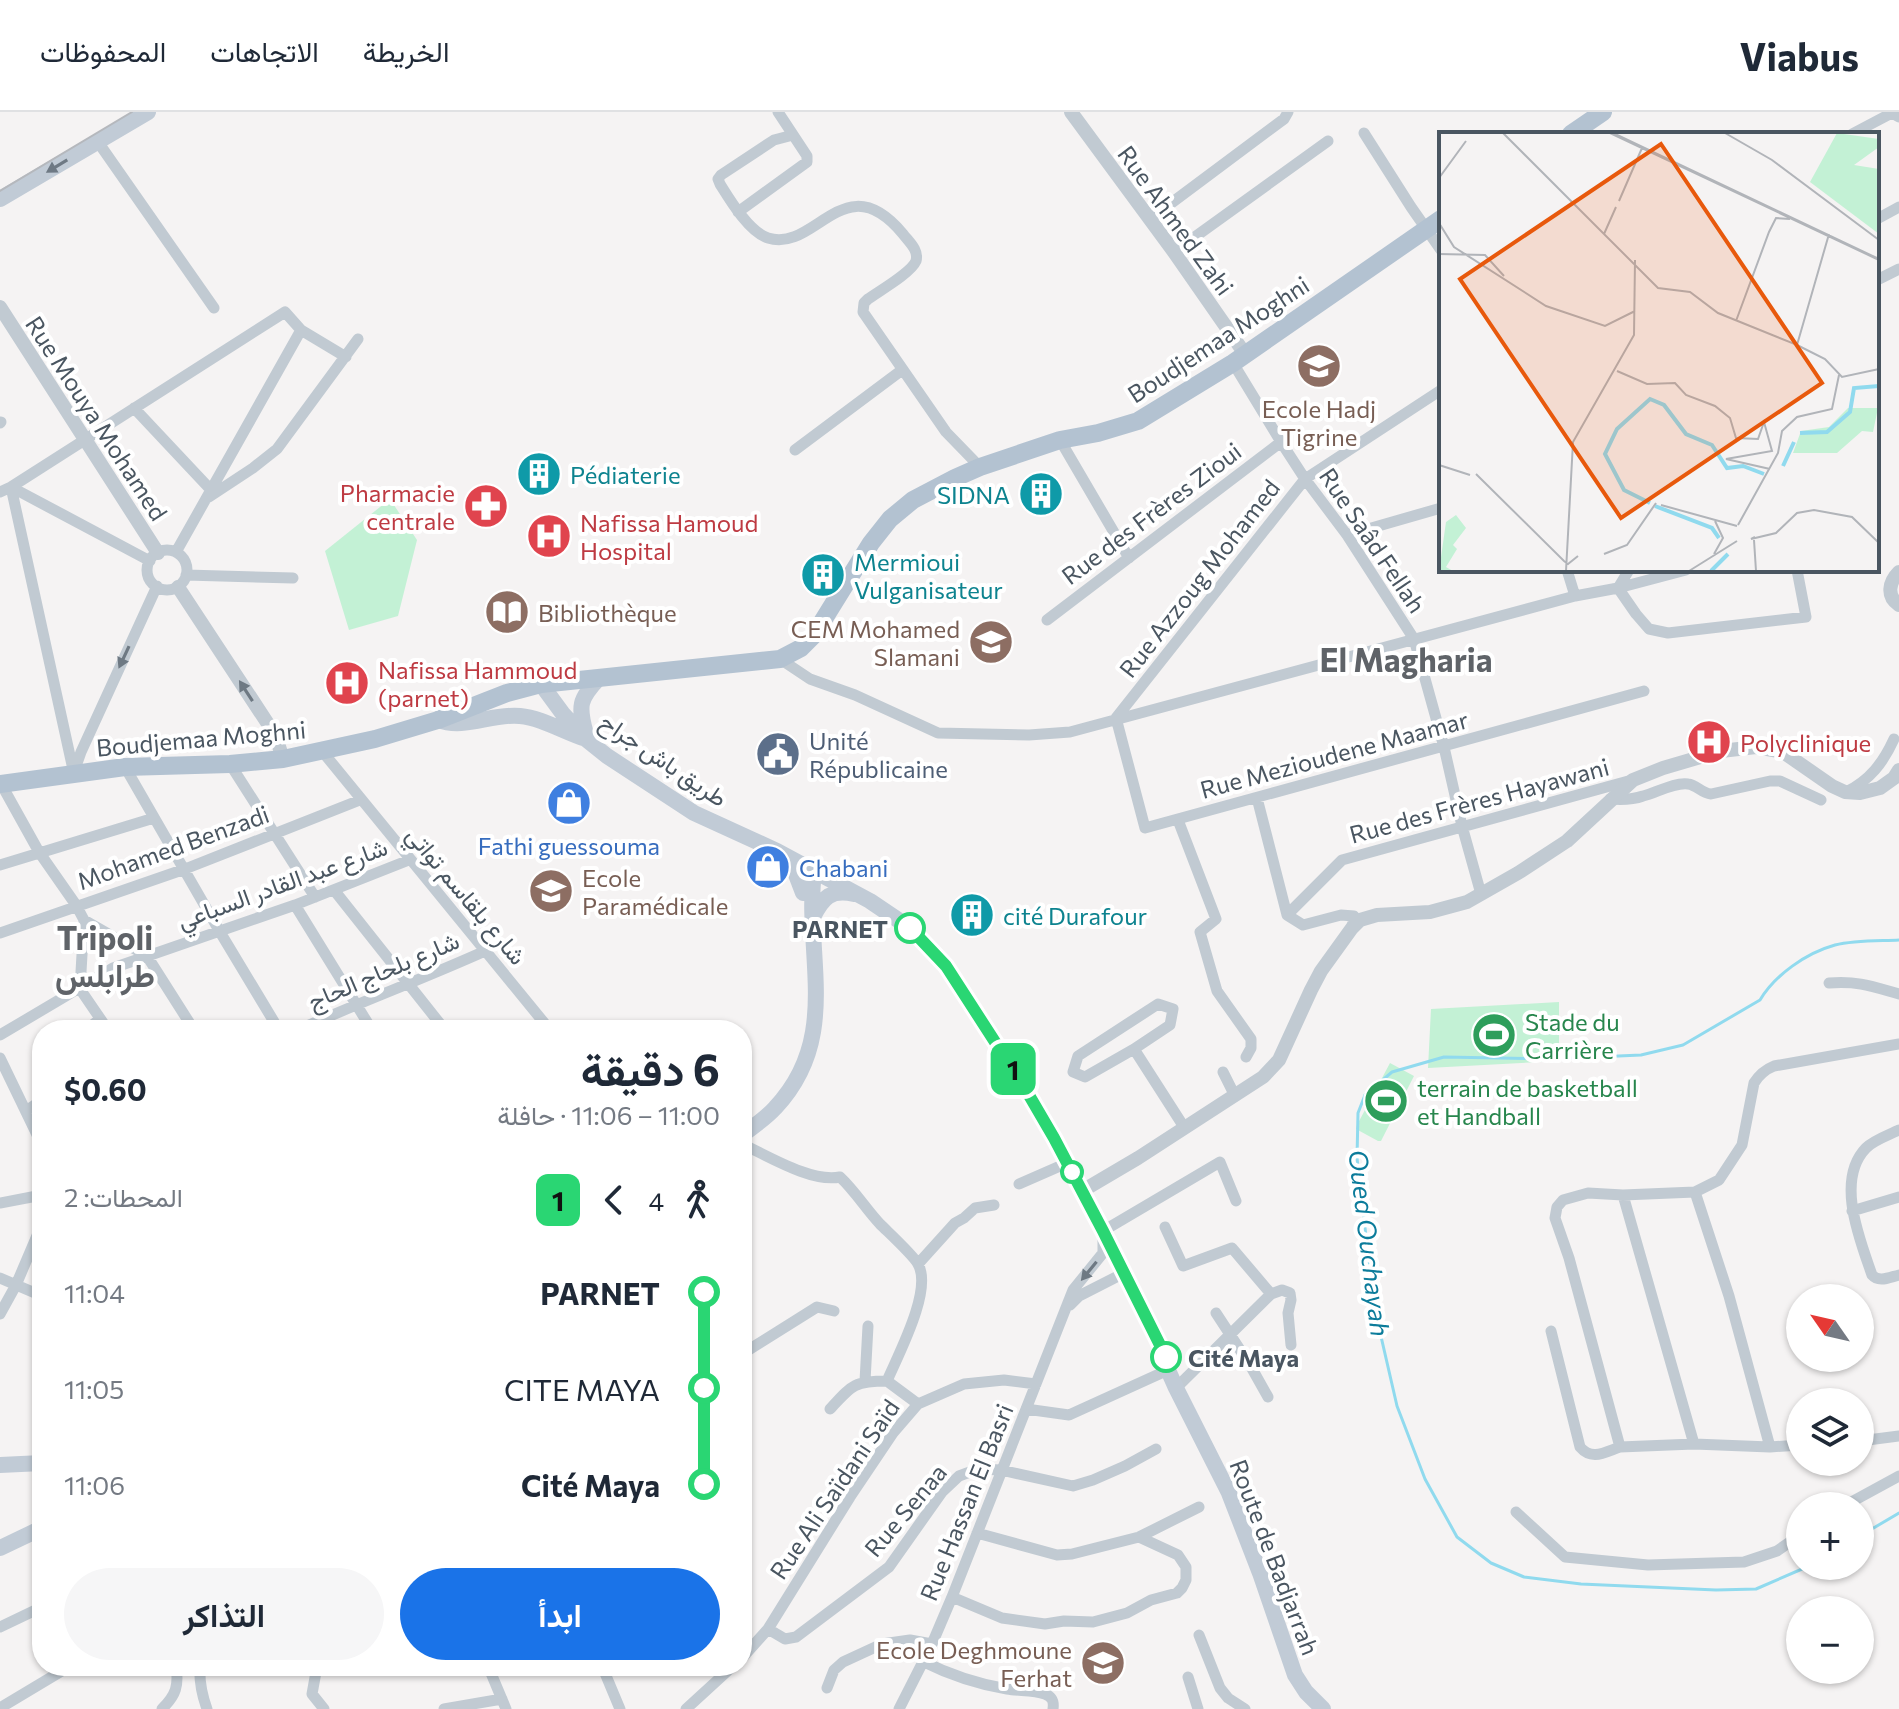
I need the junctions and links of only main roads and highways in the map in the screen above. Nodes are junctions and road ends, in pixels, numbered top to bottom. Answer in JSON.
{"nodes":[{"id":1,"x":148,"y":112,"type":"edge"},
{"id":2,"x":1603,"y":112,"type":"edge"},
{"id":3,"x":1580,"y":132,"type":"edge"},
{"id":4,"x":0,"y":199,"type":"edge"},
{"id":5,"x":1434,"y":224,"type":"edge"},
{"id":6,"x":599,"y":678,"type":"junction"},
{"id":7,"x":541,"y":684,"type":"junction"},
{"id":8,"x":438,"y":720,"type":"junction"},
{"id":9,"x":587,"y":740,"type":"junction"},
{"id":10,"x":0,"y":783,"type":"edge"},
{"id":11,"x":796,"y":862,"type":"junction"},
{"id":12,"x":862,"y":896,"type":"junction"},
{"id":13,"x":813,"y":918,"type":"junction"},
{"id":14,"x":752,"y":1116,"type":"edge"},
{"id":15,"x":752,"y":1127,"type":"edge"},
{"id":16,"x":32,"y":1463,"type":"edge"},
{"id":17,"x":0,"y":1465,"type":"edge"},
{"id":18,"x":32,"y":1533,"type":"edge"},
{"id":19,"x":0,"y":1548,"type":"edge"},
{"id":20,"x":1323,"y":1709,"type":"edge"}],
"edges":[{"from":1,"to":4,"type":"main road","one_way":true},
{"from":2,"to":3,"type":"main road"},
{"from":5,"to":6,"type":"main road","name":"Boudjemaa Moghni"},
{"from":6,"to":7,"type":"main road","name":"Boudjemaa Moghni"},
{"from":6,"to":9,"type":"main road"},
{"from":7,"to":8,"type":"main road","name":"Boudjemaa Moghni"},
{"from":7,"to":9,"type":"main road","name":"طريق باش جراح"},
{"from":8,"to":9,"type":"main road"},
{"from":8,"to":10,"type":"main road","name":"Boudjemaa Moghni"},
{"from":9,"to":11,"type":"main road","name":"طريق باش جراح"},
{"from":11,"to":12,"type":"main road","name":"Route de Badjarrah"},
{"from":11,"to":13,"type":"main road"},
{"from":11,"to":14,"type":"main road"},
{"from":12,"to":13,"type":"main road"},
{"from":12,"to":20,"type":"main road","name":"Route de Badjarrah"},
{"from":13,"to":15,"type":"main road"},
{"from":16,"to":17,"type":"main road"},
{"from":18,"to":19,"type":"main road"}]}
